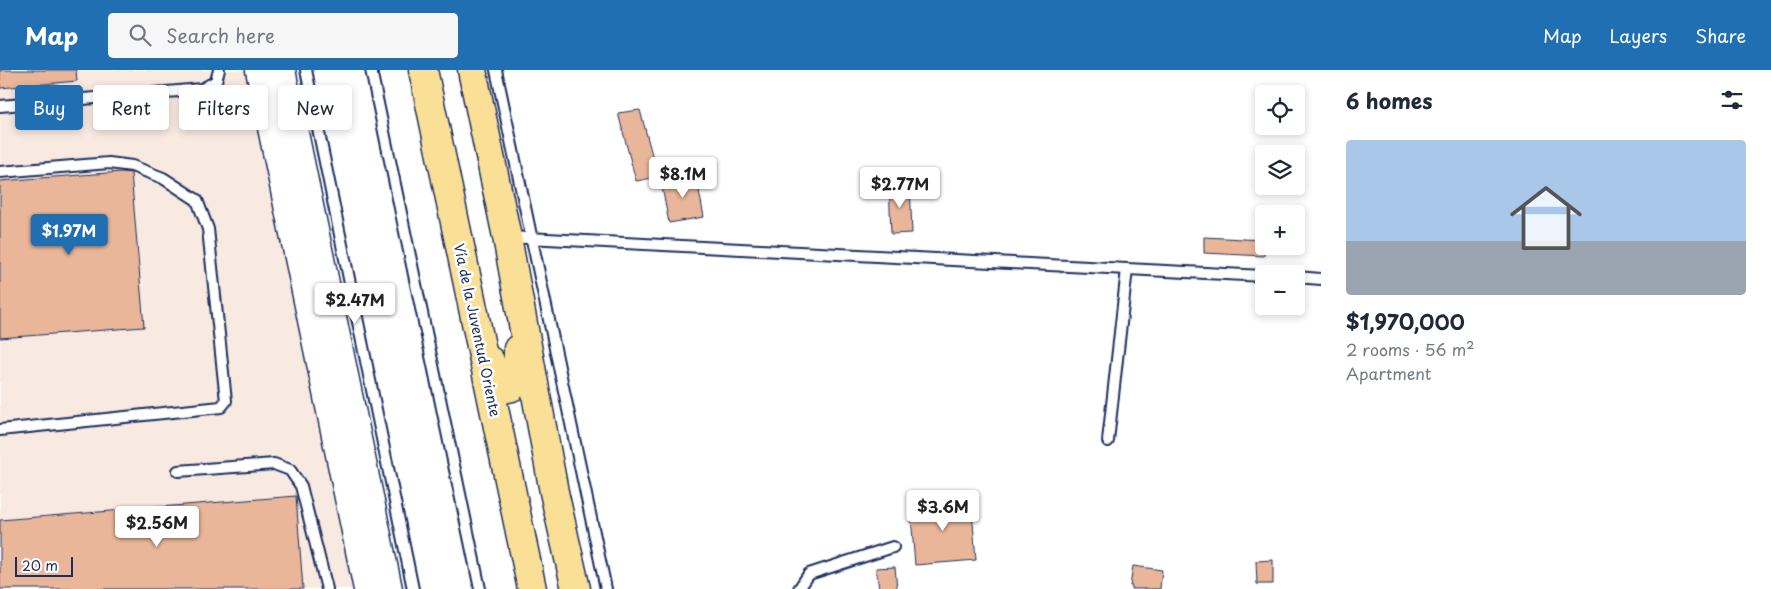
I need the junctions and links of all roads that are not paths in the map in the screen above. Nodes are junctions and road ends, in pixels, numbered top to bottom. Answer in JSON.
{"nodes":[{"id":1,"x":219,"y":70,"type":"edge"},
{"id":2,"x":260,"y":70,"type":"edge"},
{"id":3,"x":281,"y":70,"type":"edge"},
{"id":4,"x":306,"y":70,"type":"edge"},
{"id":5,"x":371,"y":70,"type":"edge"},
{"id":6,"x":423,"y":70,"type":"edge"},
{"id":7,"x":472,"y":70,"type":"edge"},
{"id":8,"x":496,"y":70,"type":"edge"},
{"id":9,"x":0,"y":106,"type":"edge"},
{"id":10,"x":0,"y":172,"type":"edge"},
{"id":11,"x":519,"y":237,"type":"junction"},
{"id":12,"x":1128,"y":269,"type":"junction"},
{"id":13,"x":1255,"y":276,"type":"edge"},
{"id":14,"x":1305,"y":278,"type":"edge"},
{"id":15,"x":1321,"y":279,"type":"edge"},
{"id":16,"x":521,"y":311,"type":"junction"},
{"id":17,"x":476,"y":322,"type":"junction"},
{"id":18,"x":0,"y":430,"type":"edge"},
{"id":19,"x":1108,"y":441,"type":"dead end"},
{"id":20,"x":178,"y":471,"type":"dead end"},
{"id":21,"x":554,"y":492,"type":"junction"},
{"id":22,"x":514,"y":502,"type":"junction"},
{"id":23,"x":893,"y":547,"type":"dead end"},
{"id":24,"x":328,"y":589,"type":"edge"},
{"id":25,"x":368,"y":589,"type":"edge"},
{"id":26,"x":388,"y":589,"type":"edge"},
{"id":27,"x":413,"y":589,"type":"edge"},
{"id":28,"x":480,"y":589,"type":"edge"},
{"id":29,"x":532,"y":589,"type":"edge"},
{"id":30,"x":576,"y":589,"type":"edge"},
{"id":31,"x":606,"y":589,"type":"edge"},
{"id":32,"x":799,"y":589,"type":"edge"}],
"edges":[{"from":1,"to":9,"type":"lane"},
{"from":2,"to":25,"type":"main road"},
{"from":3,"to":26,"type":"main road"},
{"from":4,"to":27,"type":"lane"},
{"from":5,"to":28,"type":"lane"},
{"from":6,"to":17,"type":"highway","name":"Vía de la Juventud Oriente"},
{"from":7,"to":11,"type":"highway"},
{"from":8,"to":11,"type":"lane"},
{"from":10,"to":18,"type":"lane"},
{"from":11,"to":12,"type":"lane"},
{"from":11,"to":16,"type":"highway"},
{"from":11,"to":31,"type":"lane"},
{"from":12,"to":13,"type":"lane"},
{"from":12,"to":19,"type":"lane"},
{"from":14,"to":15,"type":"lane"},
{"from":16,"to":17,"type":"highway"},
{"from":16,"to":21,"type":"highway"},
{"from":17,"to":22,"type":"highway","name":"Vía de la Juventud Oriente"},
{"from":20,"to":24,"type":"lane"},
{"from":21,"to":22,"type":"highway"},
{"from":21,"to":30,"type":"highway"},
{"from":22,"to":29,"type":"highway","name":"Vía de la Juventud Oriente"},
{"from":23,"to":32,"type":"lane"}]}
